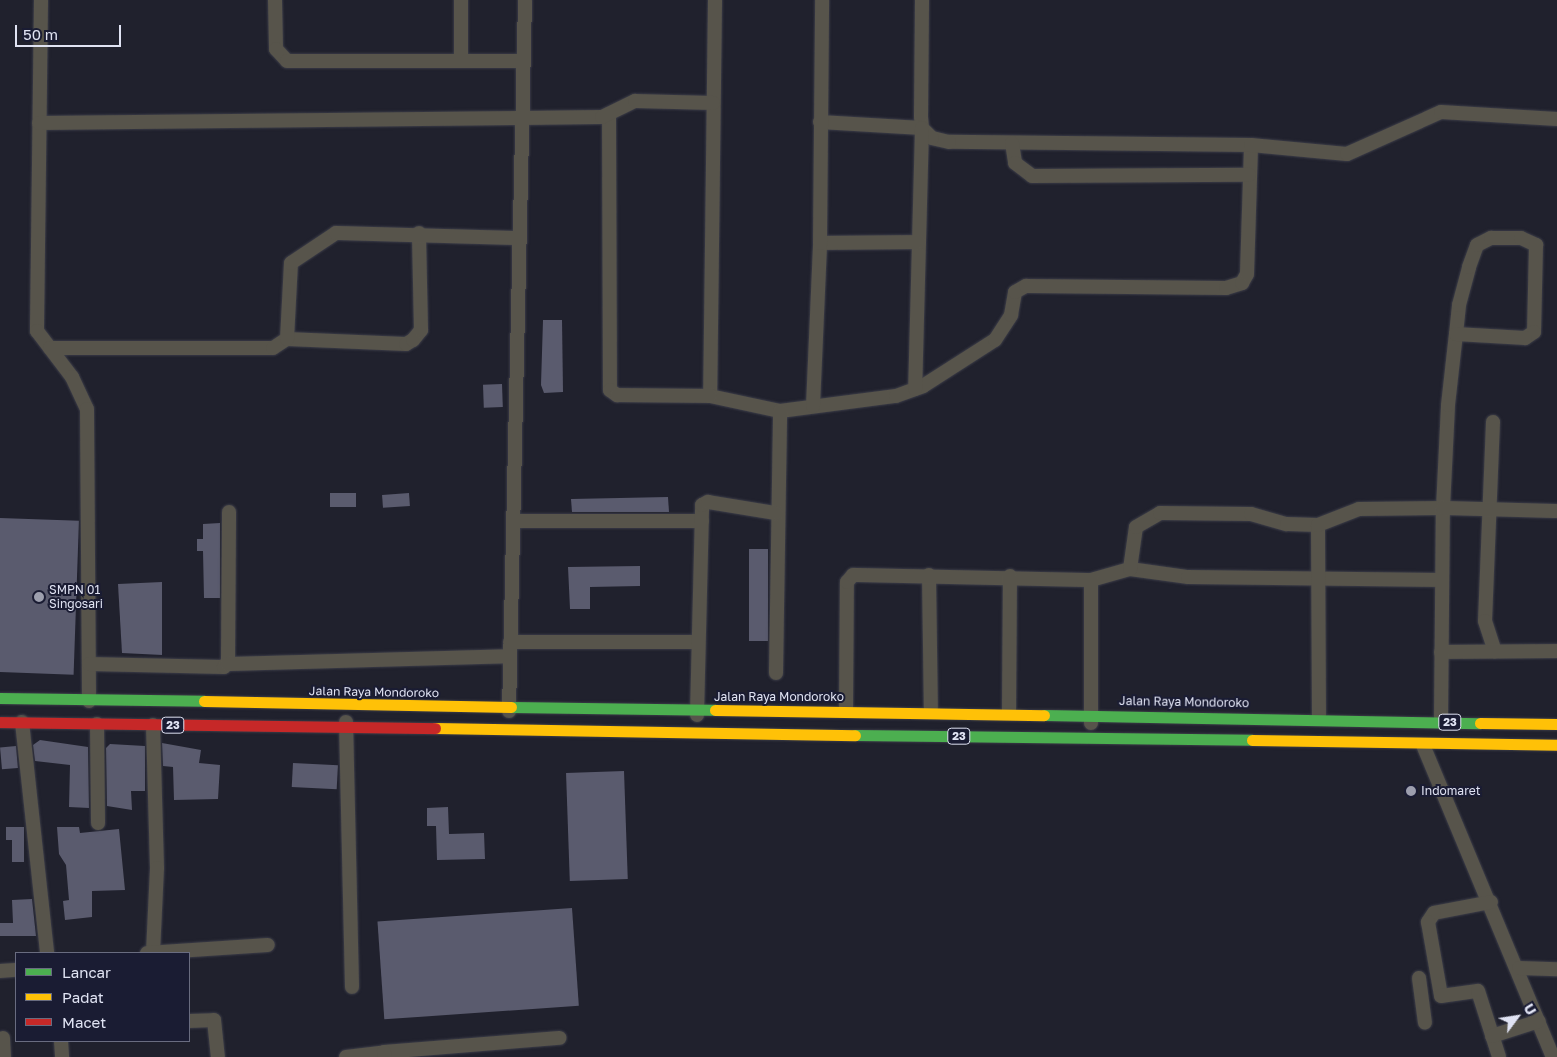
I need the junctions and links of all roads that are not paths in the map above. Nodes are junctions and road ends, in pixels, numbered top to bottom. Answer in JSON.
{"nodes":[{"id":1,"x":41,"y":0,"type":"edge"},
{"id":2,"x":275,"y":0,"type":"edge"},
{"id":3,"x":461,"y":0,"type":"edge"},
{"id":4,"x":525,"y":0,"type":"edge"},
{"id":5,"x":714,"y":0,"type":"edge"},
{"id":6,"x":822,"y":0,"type":"edge"},
{"id":7,"x":922,"y":0,"type":"edge"},
{"id":8,"x":461,"y":61,"type":"junction"},
{"id":9,"x":523,"y":61,"type":"junction"},
{"id":10,"x":713,"y":103,"type":"junction"},
{"id":11,"x":609,"y":114,"type":"junction"},
{"id":12,"x":521,"y":115,"type":"junction"},
{"id":13,"x":1557,"y":119,"type":"edge"},
{"id":14,"x":820,"y":122,"type":"junction"},
{"id":15,"x":40,"y":123,"type":"junction"},
{"id":16,"x":922,"y":128,"type":"junction"},
{"id":17,"x":1012,"y":142,"type":"junction"},
{"id":18,"x":1251,"y":145,"type":"junction"},
{"id":19,"x":1249,"y":175,"type":"junction"},
{"id":20,"x":419,"y":233,"type":"junction"},
{"id":21,"x":517,"y":238,"type":"junction"},
{"id":22,"x":919,"y":242,"type":"junction"},
{"id":23,"x":820,"y":243,"type":"junction"},
{"id":24,"x":1456,"y":334,"type":"junction"},
{"id":25,"x":287,"y":339,"type":"junction"},
{"id":26,"x":50,"y":348,"type":"junction"},
{"id":27,"x":915,"y":389,"type":"junction"},
{"id":28,"x":710,"y":396,"type":"junction"},
{"id":29,"x":813,"y":406,"type":"junction"},
{"id":30,"x":780,"y":411,"type":"junction"},
{"id":31,"x":1493,"y":422,"type":"dead end"},
{"id":32,"x":1443,"y":508,"type":"junction"},
{"id":33,"x":1490,"y":509,"type":"junction"},
{"id":34,"x":1557,"y":511,"type":"edge"},
{"id":35,"x":229,"y":512,"type":"dead end"},
{"id":36,"x":775,"y":513,"type":"junction"},
{"id":37,"x":513,"y":521,"type":"junction"},
{"id":38,"x":702,"y":521,"type":"junction"},
{"id":39,"x":1318,"y":525,"type":"junction"},
{"id":40,"x":1130,"y":569,"type":"junction"},
{"id":41,"x":929,"y":575,"type":"junction"},
{"id":42,"x":1010,"y":576,"type":"junction"},
{"id":43,"x":1092,"y":580,"type":"junction"},
{"id":44,"x":1442,"y":580,"type":"junction"},
{"id":45,"x":1315,"y":581,"type":"junction"},
{"id":46,"x":698,"y":642,"type":"junction"},
{"id":47,"x":510,"y":649,"type":"junction"},
{"id":48,"x":1557,"y":651,"type":"edge"},
{"id":49,"x":1441,"y":652,"type":"junction"},
{"id":50,"x":1494,"y":652,"type":"junction"},
{"id":51,"x":89,"y":664,"type":"junction"},
{"id":52,"x":226,"y":664,"type":"junction"},
{"id":53,"x":776,"y":673,"type":"dead end"},
{"id":54,"x":0,"y":698,"type":"edge"},
{"id":55,"x":88,"y":701,"type":"junction"},
{"id":56,"x":346,"y":706,"type":"junction"},
{"id":57,"x":509,"y":708,"type":"junction"},
{"id":58,"x":697,"y":710,"type":"junction"},
{"id":59,"x":828,"y":710,"type":"junction"},
{"id":60,"x":846,"y":711,"type":"junction"},
{"id":61,"x":931,"y":712,"type":"junction"},
{"id":62,"x":1009,"y":713,"type":"junction"},
{"id":63,"x":1091,"y":714,"type":"junction"},
{"id":64,"x":1319,"y":718,"type":"junction"},
{"id":65,"x":1342,"y":718,"type":"junction"},
{"id":66,"x":0,"y":722,"type":"edge"},
{"id":67,"x":22,"y":722,"type":"junction"},
{"id":68,"x":1441,"y":722,"type":"junction"},
{"id":69,"x":97,"y":724,"type":"junction"},
{"id":70,"x":152,"y":724,"type":"junction"},
{"id":71,"x":1557,"y":724,"type":"edge"},
{"id":72,"x":347,"y":729,"type":"junction"},
{"id":73,"x":508,"y":731,"type":"junction"},
{"id":74,"x":698,"y":734,"type":"junction"},
{"id":75,"x":828,"y":735,"type":"junction"},
{"id":76,"x":1091,"y":738,"type":"junction"},
{"id":77,"x":1343,"y":742,"type":"junction"},
{"id":78,"x":1423,"y":744,"type":"junction"},
{"id":79,"x":1557,"y":745,"type":"edge"},
{"id":80,"x":98,"y":823,"type":"dead end"},
{"id":81,"x":1492,"y":902,"type":"junction"},
{"id":82,"x":268,"y":945,"type":"dead end"},
{"id":83,"x":47,"y":952,"type":"edge"},
{"id":84,"x":150,"y":952,"type":"edge"},
{"id":85,"x":165,"y":952,"type":"edge"},
{"id":86,"x":1519,"y":968,"type":"junction"},
{"id":87,"x":1557,"y":969,"type":"edge"},
{"id":88,"x":15,"y":970,"type":"edge"},
{"id":89,"x":0,"y":971,"type":"edge"},
{"id":90,"x":1418,"y":978,"type":"dead end"},
{"id":91,"x":352,"y":987,"type":"dead end"},
{"id":92,"x":1440,"y":992,"type":"junction"},
{"id":93,"x":1422,"y":996,"type":"junction"},
{"id":94,"x":190,"y":1022,"type":"edge"},
{"id":95,"x":1539,"y":1022,"type":"junction"},
{"id":96,"x":1425,"y":1023,"type":"dead end"},
{"id":97,"x":1492,"y":1036,"type":"junction"},
{"id":98,"x":6,"y":1038,"type":"edge"},
{"id":99,"x":559,"y":1038,"type":"dead end"},
{"id":100,"x":61,"y":1042,"type":"edge"},
{"id":101,"x":384,"y":1055,"type":"edge"},
{"id":102,"x":4,"y":1057,"type":"edge"},
{"id":103,"x":62,"y":1057,"type":"edge"},
{"id":104,"x":218,"y":1057,"type":"edge"},
{"id":105,"x":346,"y":1057,"type":"edge"},
{"id":106,"x":1499,"y":1057,"type":"edge"},
{"id":107,"x":1553,"y":1057,"type":"edge"}],
"edges":[{"from":1,"to":15,"type":"street"},
{"from":2,"to":8,"type":"street"},
{"from":3,"to":8,"type":"street"},
{"from":4,"to":9,"type":"street"},
{"from":5,"to":10,"type":"street"},
{"from":6,"to":14,"type":"street"},
{"from":7,"to":16,"type":"street"},
{"from":8,"to":9,"type":"street"},
{"from":9,"to":12,"type":"street"},
{"from":10,"to":11,"type":"street"},
{"from":10,"to":28,"type":"street"},
{"from":11,"to":12,"type":"street"},
{"from":11,"to":28,"type":"street"},
{"from":12,"to":15,"type":"street"},
{"from":12,"to":21,"type":"street"},
{"from":13,"to":18,"type":"street"},
{"from":14,"to":16,"type":"street"},
{"from":14,"to":23,"type":"street"},
{"from":15,"to":26,"type":"street"},
{"from":16,"to":17,"type":"street"},
{"from":16,"to":22,"type":"street"},
{"from":17,"to":18,"type":"street"},
{"from":17,"to":19,"type":"street"},
{"from":18,"to":19,"type":"street"},
{"from":19,"to":27,"type":"street"},
{"from":20,"to":21,"type":"street"},
{"from":20,"to":25,"type":"street"},
{"from":20,"to":25,"type":"street"},
{"from":21,"to":37,"type":"street"},
{"from":22,"to":23,"type":"street"},
{"from":22,"to":27,"type":"street"},
{"from":23,"to":29,"type":"street"},
{"from":24,"to":24,"type":"street"},
{"from":24,"to":32,"type":"street"},
{"from":25,"to":26,"type":"street"},
{"from":26,"to":51,"type":"street"},
{"from":27,"to":29,"type":"street"},
{"from":28,"to":30,"type":"street"},
{"from":29,"to":30,"type":"street"},
{"from":30,"to":36,"type":"street"},
{"from":31,"to":33,"type":"street"},
{"from":32,"to":33,"type":"street"},
{"from":32,"to":39,"type":"street"},
{"from":32,"to":44,"type":"street"},
{"from":33,"to":34,"type":"street"},
{"from":33,"to":50,"type":"street"},
{"from":35,"to":52,"type":"street"},
{"from":36,"to":38,"type":"street"},
{"from":36,"to":53,"type":"street"},
{"from":37,"to":38,"type":"street"},
{"from":37,"to":47,"type":"street"},
{"from":38,"to":46,"type":"street"},
{"from":39,"to":40,"type":"street"},
{"from":39,"to":45,"type":"street"},
{"from":40,"to":43,"type":"street"},
{"from":40,"to":45,"type":"street"},
{"from":41,"to":42,"type":"street"},
{"from":41,"to":60,"type":"street"},
{"from":41,"to":61,"type":"street"},
{"from":42,"to":43,"type":"street"},
{"from":42,"to":62,"type":"street"},
{"from":43,"to":63,"type":"street"},
{"from":44,"to":45,"type":"street"},
{"from":44,"to":49,"type":"street"},
{"from":45,"to":64,"type":"street"},
{"from":46,"to":47,"type":"street"},
{"from":46,"to":58,"type":"street"},
{"from":47,"to":52,"type":"street"},
{"from":47,"to":57,"type":"street"},
{"from":48,"to":50,"type":"street"},
{"from":49,"to":50,"type":"street"},
{"from":49,"to":68,"type":"street"},
{"from":51,"to":52,"type":"street"},
{"from":51,"to":55,"type":"street"},
{"from":54,"to":55,"type":"highway","name":"Jalan Raya Mondoroko","number":"23"},
{"from":55,"to":56,"type":"highway","name":"Jalan Raya Mondoroko","number":"23"},
{"from":56,"to":57,"type":"highway","name":"Jalan Raya Mondoroko","number":"23"},
{"from":56,"to":72,"type":"street"},
{"from":57,"to":58,"type":"highway","name":"Jalan Raya Mondoroko","number":"23"},
{"from":57,"to":73,"type":"street"},
{"from":58,"to":59,"type":"highway","name":"Jalan Raya Mondoroko","number":"23"},
{"from":58,"to":74,"type":"street"},
{"from":59,"to":60,"type":"highway","name":"Jalan Raya Mondoroko","number":"23"},
{"from":59,"to":75,"type":"highway"},
{"from":60,"to":61,"type":"highway","name":"Jalan Raya Mondoroko","number":"23"},
{"from":61,"to":62,"type":"highway","name":"Jalan Raya Mondoroko","number":"23"},
{"from":62,"to":63,"type":"highway","name":"Jalan Raya Mondoroko","number":"23"},
{"from":63,"to":64,"type":"highway","name":"Jalan Raya Mondoroko","number":"23"},
{"from":63,"to":76,"type":"street"},
{"from":64,"to":65,"type":"highway","name":"Jalan Raya Mondoroko","number":"23"},
{"from":65,"to":68,"type":"highway","name":"Jalan Raya Mondoroko","number":"23"},
{"from":65,"to":77,"type":"highway"},
{"from":66,"to":67,"type":"highway","number":"23"},
{"from":67,"to":69,"type":"highway","number":"23"},
{"from":67,"to":83,"type":"street"},
{"from":68,"to":71,"type":"highway","name":"Jalan Raya Mondoroko","number":"23"},
{"from":69,"to":70,"type":"highway","number":"23"},
{"from":69,"to":80,"type":"street"},
{"from":70,"to":72,"type":"highway","number":"23"},
{"from":70,"to":84,"type":"street"},
{"from":72,"to":73,"type":"highway","number":"23"},
{"from":72,"to":91,"type":"street"},
{"from":73,"to":74,"type":"highway","number":"23"},
{"from":74,"to":75,"type":"highway","number":"23"},
{"from":75,"to":76,"type":"highway","number":"23"},
{"from":76,"to":77,"type":"highway","number":"23"},
{"from":77,"to":78,"type":"highway","number":"23"},
{"from":78,"to":79,"type":"highway","number":"23"},
{"from":78,"to":81,"type":"street"},
{"from":81,"to":86,"type":"street"},
{"from":81,"to":92,"type":"street"},
{"from":82,"to":85,"type":"street"},
{"from":86,"to":87,"type":"street"},
{"from":86,"to":95,"type":"street"},
{"from":88,"to":89,"type":"street"},
{"from":90,"to":93,"type":"street"},
{"from":92,"to":93,"type":"street"},
{"from":92,"to":97,"type":"street"},
{"from":93,"to":96,"type":"street"},
{"from":94,"to":104,"type":"street"},
{"from":95,"to":97,"type":"street"},
{"from":95,"to":107,"type":"street"},
{"from":97,"to":106,"type":"street"},
{"from":98,"to":102,"type":"street"},
{"from":99,"to":101,"type":"street"},
{"from":100,"to":103,"type":"street"},
{"from":101,"to":105,"type":"street"}]}
